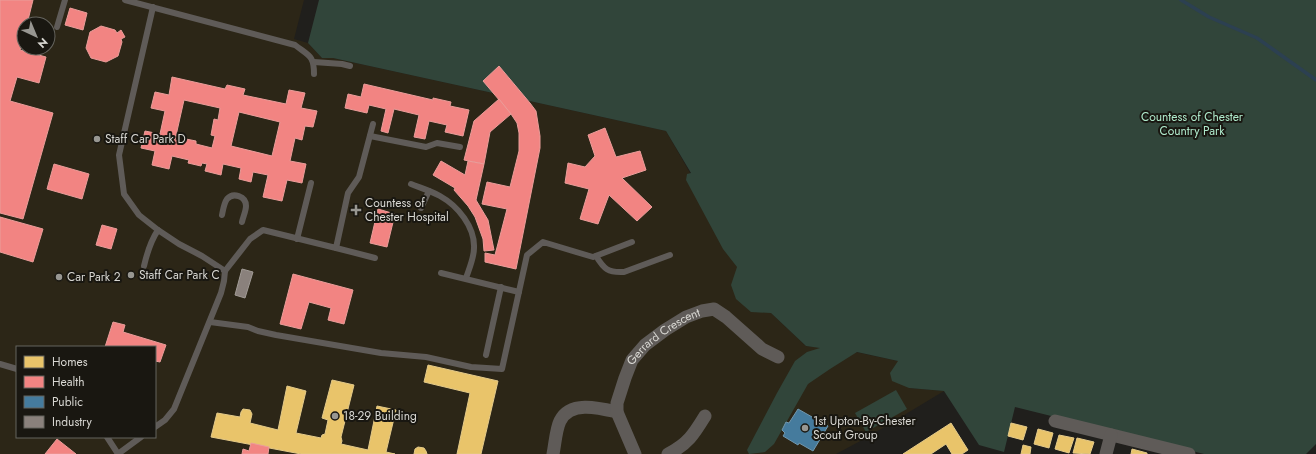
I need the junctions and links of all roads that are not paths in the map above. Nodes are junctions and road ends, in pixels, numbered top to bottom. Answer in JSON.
{"nodes":[{"id":1,"x":65,"y":0,"type":"edge"},
{"id":2,"x":125,"y":0,"type":"edge"},
{"id":3,"x":153,"y":7,"type":"junction"},
{"id":4,"x":57,"y":27,"type":"dead end"},
{"id":5,"x":314,"y":62,"type":"junction"},
{"id":6,"x":350,"y":66,"type":"dead end"},
{"id":7,"x":314,"y":74,"type":"dead end"},
{"id":8,"x":372,"y":124,"type":"dead end"},
{"id":9,"x":370,"y":136,"type":"junction"},
{"id":10,"x":460,"y":147,"type":"dead end"},
{"id":11,"x":312,"y":183,"type":"dead end"},
{"id":12,"x":411,"y":184,"type":"dead end"},
{"id":13,"x":429,"y":191,"type":"junction"},
{"id":14,"x":421,"y":208,"type":"dead end"},
{"id":15,"x":222,"y":215,"type":"dead end"},
{"id":16,"x":242,"y":222,"type":"dead end"},
{"id":17,"x":158,"y":230,"type":"junction"},
{"id":18,"x":297,"y":239,"type":"junction"},
{"id":19,"x":632,"y":242,"type":"dead end"},
{"id":20,"x":336,"y":248,"type":"junction"},
{"id":21,"x":670,"y":255,"type":"dead end"},
{"id":22,"x":596,"y":256,"type":"junction"},
{"id":23,"x":376,"y":258,"type":"dead end"},
{"id":24,"x":144,"y":266,"type":"dead end"},
{"id":25,"x":225,"y":271,"type":"junction"},
{"id":26,"x":441,"y":273,"type":"dead end"},
{"id":27,"x":466,"y":278,"type":"junction"},
{"id":28,"x":501,"y":287,"type":"junction"},
{"id":29,"x":519,"y":292,"type":"junction"},
{"id":30,"x":210,"y":322,"type":"junction"},
{"id":31,"x":486,"y":355,"type":"dead end"},
{"id":32,"x":778,"y":357,"type":"dead end"},
{"id":33,"x":0,"y":364,"type":"edge"},
{"id":34,"x":16,"y":369,"type":"edge"},
{"id":35,"x":617,"y":412,"type":"junction"},
{"id":36,"x":705,"y":416,"type":"dead end"},
{"id":37,"x":1056,"y":421,"type":"dead end"},
{"id":38,"x":156,"y":426,"type":"edge"},
{"id":39,"x":1111,"y":435,"type":"junction"},
{"id":40,"x":108,"y":438,"type":"edge"},
{"id":41,"x":140,"y":438,"type":"edge"},
{"id":42,"x":118,"y":454,"type":"edge"},
{"id":43,"x":552,"y":454,"type":"edge"},
{"id":44,"x":635,"y":454,"type":"edge"},
{"id":45,"x":668,"y":454,"type":"edge"},
{"id":46,"x":1106,"y":454,"type":"edge"},
{"id":47,"x":1188,"y":454,"type":"edge"}],
"edges":[{"from":1,"to":4,"type":"lane"},
{"from":2,"to":3,"type":"lane"},
{"from":3,"to":5,"type":"lane"},
{"from":3,"to":17,"type":"lane"},
{"from":5,"to":6,"type":"lane"},
{"from":5,"to":7,"type":"lane"},
{"from":8,"to":9,"type":"lane"},
{"from":9,"to":10,"type":"lane"},
{"from":9,"to":20,"type":"lane"},
{"from":11,"to":18,"type":"lane"},
{"from":12,"to":13,"type":"lane"},
{"from":13,"to":14,"type":"lane"},
{"from":13,"to":27,"type":"lane"},
{"from":15,"to":16,"type":"lane"},
{"from":17,"to":24,"type":"lane"},
{"from":17,"to":25,"type":"lane"},
{"from":18,"to":20,"type":"lane"},
{"from":18,"to":25,"type":"lane"},
{"from":19,"to":22,"type":"lane"},
{"from":20,"to":23,"type":"lane"},
{"from":21,"to":22,"type":"lane"},
{"from":22,"to":29,"type":"lane"},
{"from":25,"to":30,"type":"lane"},
{"from":26,"to":27,"type":"lane"},
{"from":27,"to":28,"type":"lane"},
{"from":28,"to":29,"type":"lane"},
{"from":28,"to":31,"type":"lane"},
{"from":29,"to":30,"type":"lane"},
{"from":30,"to":38,"type":"lane"},
{"from":32,"to":35,"type":"street","name":"Gerrard Crescent"},
{"from":33,"to":34,"type":"lane"},
{"from":35,"to":43,"type":"street"},
{"from":35,"to":44,"type":"street"},
{"from":36,"to":45,"type":"street"},
{"from":37,"to":39,"type":"street"},
{"from":39,"to":46,"type":"street"},
{"from":39,"to":47,"type":"street"},
{"from":40,"to":42,"type":"lane"},
{"from":41,"to":42,"type":"lane"}]}
